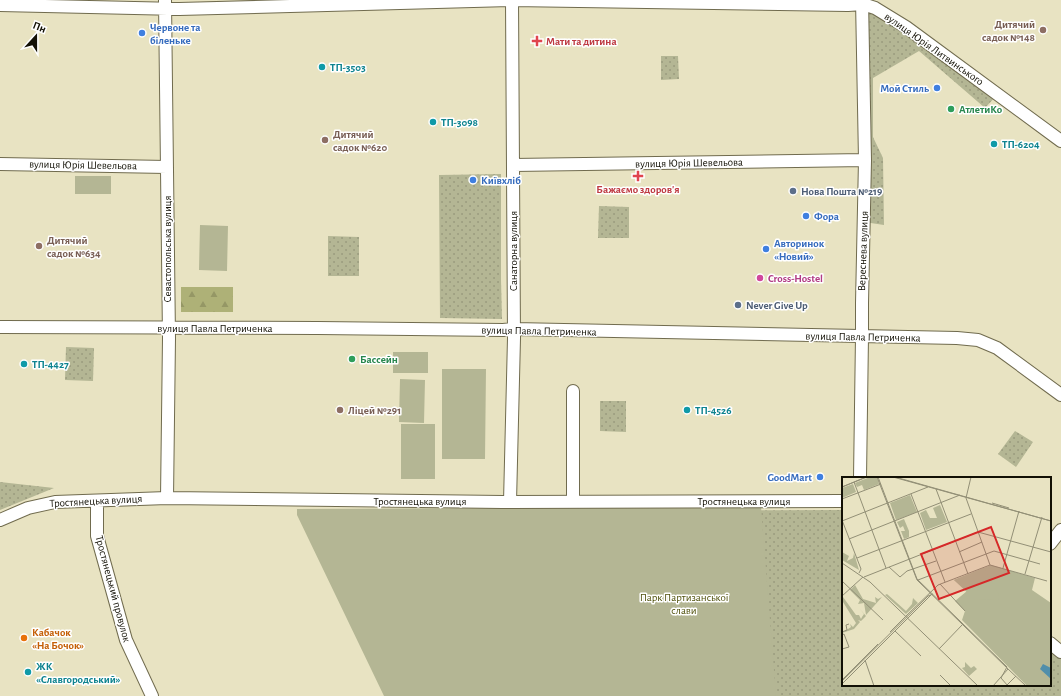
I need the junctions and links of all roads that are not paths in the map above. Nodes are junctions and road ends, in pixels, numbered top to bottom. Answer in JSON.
{"nodes":[{"id":1,"x":512,"y":0,"type":"edge"},
{"id":2,"x":863,"y":2,"type":"edge"},
{"id":3,"x":165,"y":4,"type":"edge"},
{"id":4,"x":0,"y":5,"type":"edge"},
{"id":5,"x":1061,"y":141,"type":"edge"},
{"id":6,"x":865,"y":160,"type":"junction"},
{"id":7,"x":0,"y":164,"type":"edge"},
{"id":8,"x":512,"y":165,"type":"junction"},
{"id":9,"x":167,"y":167,"type":"junction"},
{"id":10,"x":0,"y":327,"type":"edge"},
{"id":11,"x":168,"y":328,"type":"junction"},
{"id":12,"x":514,"y":329,"type":"junction"},
{"id":13,"x":862,"y":336,"type":"junction"},
{"id":14,"x":573,"y":390,"type":"dead end"},
{"id":15,"x":1061,"y":395,"type":"edge"},
{"id":16,"x":860,"y":477,"type":"edge"},
{"id":17,"x":167,"y":498,"type":"junction"},
{"id":18,"x":98,"y":501,"type":"junction"},
{"id":19,"x":573,"y":501,"type":"junction"},
{"id":20,"x":842,"y":501,"type":"edge"},
{"id":21,"x":510,"y":502,"type":"junction"},
{"id":22,"x":0,"y":520,"type":"edge"},
{"id":23,"x":1061,"y":530,"type":"edge"},
{"id":24,"x":1051,"y":543,"type":"edge"},
{"id":25,"x":1051,"y":645,"type":"edge"},
{"id":26,"x":1061,"y":652,"type":"edge"},
{"id":27,"x":152,"y":696,"type":"edge"}],
"edges":[{"from":1,"to":2,"type":"street","name":"вулиця Юрія Литвинського"},
{"from":1,"to":3,"type":"street","name":"вулиця Юрія Литвинського"},
{"from":1,"to":8,"type":"street","name":"Санаторна вулиця"},
{"from":2,"to":5,"type":"street","name":"вулиця Юрія Литвинського"},
{"from":2,"to":6,"type":"street","name":"Вереснева вулиця"},
{"from":3,"to":4,"type":"street","name":"вулиця Юрія Литвинського"},
{"from":3,"to":9,"type":"street","name":"Севастопольська вулиця"},
{"from":6,"to":8,"type":"street","name":"вулиця Юрія Шевельова"},
{"from":6,"to":13,"type":"street","name":"Вереснева вулиця"},
{"from":7,"to":9,"type":"street","name":"вулиця Юрія Шевельова"},
{"from":8,"to":12,"type":"street","name":"Санаторна вулиця"},
{"from":9,"to":11,"type":"street","name":"Севастопольська вулиця"},
{"from":10,"to":11,"type":"street","name":"вулиця Павла Петриченка"},
{"from":11,"to":12,"type":"street","name":"вулиця Павла Петриченка"},
{"from":11,"to":17,"type":"street","name":"Севастопольська вулиця"},
{"from":12,"to":13,"type":"street","name":"вулиця Павла Петриченка"},
{"from":12,"to":21,"type":"street","name":"Санаторна вулиця"},
{"from":13,"to":15,"type":"street","name":"вулиця Павла Петриченка"},
{"from":13,"to":16,"type":"street","name":"Вереснева вулиця"},
{"from":14,"to":19,"type":"street"},
{"from":17,"to":18,"type":"street","name":"Тростянецька вулиця"},
{"from":17,"to":21,"type":"street","name":"Тростянецька вулиця"},
{"from":18,"to":22,"type":"street","name":"Тростянецька вулиця"},
{"from":18,"to":27,"type":"street","name":"Тростянецький провулок"},
{"from":19,"to":20,"type":"street","name":"Тростянецька вулиця"},
{"from":19,"to":21,"type":"street","name":"Тростянецька вулиця"},
{"from":23,"to":24,"type":"street"},
{"from":25,"to":26,"type":"street"}]}
